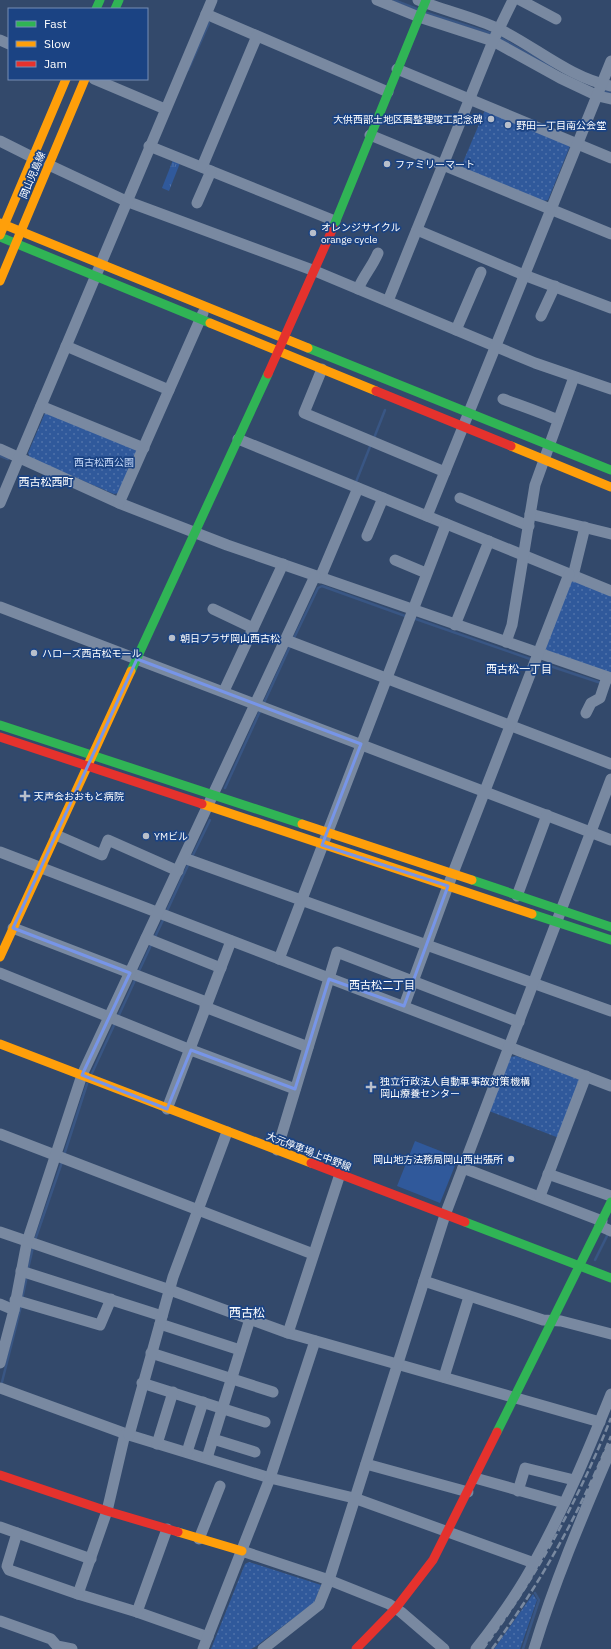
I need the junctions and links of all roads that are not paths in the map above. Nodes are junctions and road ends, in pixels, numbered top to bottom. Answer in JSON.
{"nodes":[{"id":1,"x":212,"y":0,"type":"edge"},
{"id":2,"x":377,"y":0,"type":"edge"},
{"id":3,"x":513,"y":0,"type":"edge"},
{"id":4,"x":520,"y":0,"type":"edge"},
{"id":5,"x":422,"y":7,"type":"edge"},
{"id":6,"x":206,"y":14,"type":"junction"},
{"id":7,"x":556,"y":19,"type":"dead end"},
{"id":8,"x":496,"y":35,"type":"junction"},
{"id":9,"x":257,"y":36,"type":"junction"},
{"id":10,"x":611,"y":61,"type":"edge"},
{"id":11,"x":397,"y":70,"type":"junction"},
{"id":12,"x":66,"y":80,"type":"edge"},
{"id":13,"x":85,"y":80,"type":"edge"},
{"id":14,"x":96,"y":80,"type":"edge"},
{"id":15,"x":602,"y":89,"type":"edge"},
{"id":16,"x":388,"y":92,"type":"junction"},
{"id":17,"x":611,"y":99,"type":"edge"},
{"id":18,"x":470,"y":100,"type":"junction"},
{"id":19,"x":165,"y":109,"type":"junction"},
{"id":20,"x":370,"y":135,"type":"junction"},
{"id":21,"x":0,"y":141,"type":"edge"},
{"id":22,"x":578,"y":144,"type":"junction"},
{"id":23,"x":149,"y":146,"type":"junction"},
{"id":24,"x":32,"y":157,"type":"junction"},
{"id":25,"x":611,"y":158,"type":"edge"},
{"id":26,"x":49,"y":165,"type":"junction"},
{"id":27,"x":443,"y":166,"type":"junction"},
{"id":28,"x":206,"y":169,"type":"junction"},
{"id":29,"x":126,"y":201,"type":"junction"},
{"id":30,"x":197,"y":203,"type":"dead end"},
{"id":31,"x":551,"y":210,"type":"junction"},
{"id":32,"x":335,"y":221,"type":"junction"},
{"id":33,"x":2,"y":223,"type":"edge"},
{"id":34,"x":21,"y":230,"type":"junction"},
{"id":35,"x":417,"y":230,"type":"junction"},
{"id":36,"x":611,"y":234,"type":"edge"},
{"id":37,"x":0,"y":236,"type":"edge"},
{"id":38,"x":16,"y":244,"type":"junction"},
{"id":39,"x":378,"y":253,"type":"dead end"},
{"id":40,"x":101,"y":264,"type":"junction"},
{"id":41,"x":314,"y":271,"type":"junction"},
{"id":42,"x":481,"y":272,"type":"dead end"},
{"id":43,"x":524,"y":275,"type":"junction"},
{"id":44,"x":96,"y":276,"type":"junction"},
{"id":45,"x":0,"y":281,"type":"edge"},
{"id":46,"x":555,"y":286,"type":"junction"},
{"id":47,"x":358,"y":289,"type":"junction"},
{"id":48,"x":388,"y":301,"type":"junction"},
{"id":49,"x":206,"y":307,"type":"junction"},
{"id":50,"x":611,"y":308,"type":"edge"},
{"id":51,"x":541,"y":316,"type":"dead end"},
{"id":52,"x":200,"y":320,"type":"junction"},
{"id":53,"x":456,"y":330,"type":"junction"},
{"id":54,"x":284,"y":339,"type":"junction"},
{"id":55,"x":66,"y":346,"type":"junction"},
{"id":56,"x":495,"y":346,"type":"junction"},
{"id":57,"x":278,"y":351,"type":"junction"},
{"id":58,"x":322,"y":369,"type":"junction"},
{"id":59,"x":574,"y":376,"type":"junction"},
{"id":60,"x":610,"y":387,"type":"edge"},
{"id":61,"x":169,"y":390,"type":"junction"},
{"id":62,"x":503,"y":399,"type":"dead end"},
{"id":63,"x":41,"y":406,"type":"junction"},
{"id":64,"x":468,"y":412,"type":"junction"},
{"id":65,"x":558,"y":420,"type":"junction"},
{"id":66,"x":463,"y":426,"type":"junction"},
{"id":67,"x":238,"y":439,"type":"junction"},
{"id":68,"x":549,"y":446,"type":"junction"},
{"id":69,"x":144,"y":448,"type":"junction"},
{"id":70,"x":0,"y":449,"type":"edge"},
{"id":71,"x":19,"y":458,"type":"junction"},
{"id":72,"x":544,"y":459,"type":"junction"},
{"id":73,"x":611,"y":470,"type":"edge"},
{"id":74,"x":445,"y":472,"type":"junction"},
{"id":75,"x":611,"y":486,"type":"edge"},
{"id":76,"x":358,"y":488,"type":"junction"},
{"id":77,"x":383,"y":498,"type":"junction"},
{"id":78,"x":460,"y":498,"type":"dead end"},
{"id":79,"x":0,"y":503,"type":"edge"},
{"id":80,"x":119,"y":503,"type":"junction"},
{"id":81,"x":530,"y":514,"type":"junction"},
{"id":82,"x":427,"y":516,"type":"junction"},
{"id":83,"x":446,"y":524,"type":"junction"},
{"id":84,"x":528,"y":526,"type":"junction"},
{"id":85,"x":585,"y":527,"type":"junction"},
{"id":86,"x":195,"y":532,"type":"junction"},
{"id":87,"x":611,"y":534,"type":"edge"},
{"id":88,"x":367,"y":536,"type":"dead end"},
{"id":89,"x":489,"y":541,"type":"junction"},
{"id":90,"x":524,"y":556,"type":"junction"},
{"id":91,"x":395,"y":560,"type":"dead end"},
{"id":92,"x":282,"y":564,"type":"junction"},
{"id":93,"x":426,"y":573,"type":"junction"},
{"id":94,"x":571,"y":575,"type":"junction"},
{"id":95,"x":317,"y":577,"type":"junction"},
{"id":96,"x":611,"y":591,"type":"edge"},
{"id":97,"x":0,"y":607,"type":"edge"},
{"id":98,"x":213,"y":609,"type":"dead end"},
{"id":99,"x":411,"y":614,"type":"junction"},
{"id":100,"x":455,"y":625,"type":"junction"},
{"id":101,"x":253,"y":628,"type":"junction"},
{"id":102,"x":290,"y":641,"type":"junction"},
{"id":103,"x":506,"y":642,"type":"junction"},
{"id":104,"x":537,"y":658,"type":"junction"},
{"id":105,"x":137,"y":659,"type":"junction"},
{"id":106,"x":386,"y":679,"type":"junction"},
{"id":107,"x":607,"y":681,"type":"edge"},
{"id":108,"x":224,"y":691,"type":"junction"},
{"id":109,"x":261,"y":705,"type":"junction"},
{"id":110,"x":586,"y":713,"type":"dead end"},
{"id":111,"x":0,"y":725,"type":"edge"},
{"id":112,"x":511,"y":726,"type":"junction"},
{"id":113,"x":0,"y":737,"type":"edge"},
{"id":114,"x":361,"y":744,"type":"junction"},
{"id":115,"x":92,"y":755,"type":"junction"},
{"id":116,"x":611,"y":764,"type":"edge"},
{"id":117,"x":88,"y":765,"type":"junction"},
{"id":118,"x":611,"y":779,"type":"edge"},
{"id":119,"x":485,"y":791,"type":"junction"},
{"id":120,"x":213,"y":794,"type":"junction"},
{"id":121,"x":208,"y":806,"type":"junction"},
{"id":122,"x":547,"y":815,"type":"junction"},
{"id":123,"x":327,"y":832,"type":"junction"},
{"id":124,"x":591,"y":832,"type":"junction"},
{"id":125,"x":56,"y":835,"type":"junction"},
{"id":126,"x":611,"y":840,"type":"edge"},
{"id":127,"x":322,"y":845,"type":"junction"},
{"id":128,"x":0,"y":852,"type":"edge"},
{"id":129,"x":188,"y":859,"type":"junction"},
{"id":130,"x":41,"y":867,"type":"junction"},
{"id":131,"x":178,"y":870,"type":"junction"},
{"id":132,"x":453,"y":874,"type":"junction"},
{"id":133,"x":448,"y":886,"type":"junction"},
{"id":134,"x":517,"y":896,"type":"junction"},
{"id":135,"x":301,"y":900,"type":"junction"},
{"id":136,"x":561,"y":910,"type":"junction"},
{"id":137,"x":163,"y":915,"type":"junction"},
{"id":138,"x":556,"y":922,"type":"junction"},
{"id":139,"x":611,"y":927,"type":"edge"},
{"id":140,"x":13,"y":928,"type":"junction"},
{"id":141,"x":151,"y":940,"type":"junction"},
{"id":142,"x":611,"y":940,"type":"edge"},
{"id":143,"x":231,"y":941,"type":"junction"},
{"id":144,"x":426,"y":945,"type":"junction"},
{"id":145,"x":1,"y":954,"type":"edge"},
{"id":146,"x":279,"y":959,"type":"junction"},
{"id":147,"x":220,"y":968,"type":"junction"},
{"id":148,"x":0,"y":973,"type":"edge"},
{"id":149,"x":134,"y":975,"type":"junction"},
{"id":150,"x":329,"y":978,"type":"junction"},
{"id":151,"x":413,"y":981,"type":"junction"},
{"id":152,"x":534,"y":983,"type":"junction"},
{"id":153,"x":206,"y":1004,"type":"junction"},
{"id":154,"x":404,"y":1006,"type":"junction"},
{"id":155,"x":611,"y":1011,"type":"edge"},
{"id":156,"x":114,"y":1019,"type":"junction"},
{"id":157,"x":519,"y":1022,"type":"junction"},
{"id":158,"x":0,"y":1044,"type":"edge"},
{"id":159,"x":308,"y":1047,"type":"junction"},
{"id":160,"x":510,"y":1047,"type":"junction"},
{"id":161,"x":191,"y":1050,"type":"junction"},
{"id":162,"x":82,"y":1075,"type":"junction"},
{"id":163,"x":586,"y":1076,"type":"junction"},
{"id":164,"x":611,"y":1086,"type":"edge"},
{"id":165,"x":295,"y":1089,"type":"junction"},
{"id":166,"x":167,"y":1109,"type":"junction"},
{"id":167,"x":227,"y":1132,"type":"junction"},
{"id":168,"x":0,"y":1134,"type":"edge"},
{"id":169,"x":277,"y":1150,"type":"junction"},
{"id":170,"x":61,"y":1157,"type":"junction"},
{"id":171,"x":463,"y":1168,"type":"junction"},
{"id":172,"x":340,"y":1174,"type":"junction"},
{"id":173,"x":548,"y":1174,"type":"junction"},
{"id":174,"x":540,"y":1196,"type":"junction"},
{"id":175,"x":611,"y":1196,"type":"edge"},
{"id":176,"x":611,"y":1202,"type":"edge"},
{"id":177,"x":199,"y":1210,"type":"junction"},
{"id":178,"x":445,"y":1215,"type":"junction"},
{"id":179,"x":605,"y":1227,"type":"edge"},
{"id":180,"x":0,"y":1232,"type":"edge"},
{"id":181,"x":32,"y":1244,"type":"junction"},
{"id":182,"x":314,"y":1254,"type":"junction"},
{"id":183,"x":581,"y":1266,"type":"junction"},
{"id":184,"x":25,"y":1272,"type":"junction"},
{"id":185,"x":611,"y":1278,"type":"edge"},
{"id":186,"x":424,"y":1282,"type":"junction"},
{"id":187,"x":170,"y":1290,"type":"junction"},
{"id":188,"x":470,"y":1297,"type":"junction"},
{"id":189,"x":111,"y":1299,"type":"junction"},
{"id":190,"x":18,"y":1303,"type":"junction"},
{"id":191,"x":0,"y":1304,"type":"edge"},
{"id":192,"x":250,"y":1319,"type":"junction"},
{"id":193,"x":161,"y":1320,"type":"junction"},
{"id":194,"x":552,"y":1320,"type":"junction"},
{"id":195,"x":288,"y":1333,"type":"junction"},
{"id":196,"x":611,"y":1334,"type":"edge"},
{"id":197,"x":315,"y":1341,"type":"junction"},
{"id":198,"x":240,"y":1350,"type":"junction"},
{"id":199,"x":151,"y":1353,"type":"junction"},
{"id":200,"x":0,"y":1363,"type":"edge"},
{"id":201,"x":396,"y":1364,"type":"junction"},
{"id":202,"x":444,"y":1377,"type":"junction"},
{"id":203,"x":231,"y":1379,"type":"junction"},
{"id":204,"x":142,"y":1383,"type":"junction"},
{"id":205,"x":0,"y":1388,"type":"edge"},
{"id":206,"x":173,"y":1392,"type":"junction"},
{"id":207,"x":273,"y":1392,"type":"dead end"},
{"id":208,"x":611,"y":1394,"type":"edge"},
{"id":209,"x":515,"y":1399,"type":"junction"},
{"id":210,"x":204,"y":1402,"type":"junction"},
{"id":211,"x":222,"y":1408,"type":"junction"},
{"id":212,"x":264,"y":1422,"type":"dead end"},
{"id":213,"x":600,"y":1422,"type":"junction"},
{"id":214,"x":127,"y":1435,"type":"junction"},
{"id":215,"x":213,"y":1439,"type":"junction"},
{"id":216,"x":157,"y":1444,"type":"junction"},
{"id":217,"x":611,"y":1449,"type":"edge"},
{"id":218,"x":187,"y":1452,"type":"junction"},
{"id":219,"x":255,"y":1452,"type":"dead end"},
{"id":220,"x":207,"y":1458,"type":"junction"},
{"id":221,"x":366,"y":1464,"type":"junction"},
{"id":222,"x":0,"y":1475,"type":"edge"},
{"id":223,"x":270,"y":1478,"type":"junction"},
{"id":224,"x":475,"y":1478,"type":"junction"},
{"id":225,"x":574,"y":1480,"type":"junction"},
{"id":226,"x":220,"y":1486,"type":"dead end"},
{"id":227,"x":518,"y":1491,"type":"junction"},
{"id":228,"x":468,"y":1492,"type":"junction"},
{"id":229,"x":354,"y":1498,"type":"junction"},
{"id":230,"x":564,"y":1503,"type":"junction"},
{"id":231,"x":107,"y":1511,"type":"junction"},
{"id":232,"x":0,"y":1527,"type":"edge"},
{"id":233,"x":167,"y":1529,"type":"junction"},
{"id":234,"x":448,"y":1532,"type":"junction"},
{"id":235,"x":17,"y":1533,"type":"junction"},
{"id":236,"x":200,"y":1538,"type":"junction"},
{"id":237,"x":242,"y":1551,"type":"junction"},
{"id":238,"x":91,"y":1559,"type":"junction"},
{"id":239,"x":534,"y":1564,"type":"junction"},
{"id":240,"x":329,"y":1580,"type":"junction"},
{"id":241,"x":78,"y":1594,"type":"junction"},
{"id":242,"x":396,"y":1608,"type":"junction"},
{"id":243,"x":137,"y":1612,"type":"junction"},
{"id":244,"x":0,"y":1621,"type":"edge"},
{"id":245,"x":208,"y":1637,"type":"junction"},
{"id":246,"x":57,"y":1647,"type":"edge"},
{"id":247,"x":72,"y":1649,"type":"edge"},
{"id":248,"x":204,"y":1649,"type":"edge"},
{"id":249,"x":263,"y":1649,"type":"edge"},
{"id":250,"x":356,"y":1649,"type":"edge"},
{"id":251,"x":444,"y":1649,"type":"edge"},
{"id":252,"x":476,"y":1649,"type":"edge"},
{"id":253,"x":534,"y":1649,"type":"edge"}],
"edges":[{"from":1,"to":6,"type":"street"},
{"from":2,"to":5,"type":"street"},
{"from":3,"to":8,"type":"street"},
{"from":4,"to":7,"type":"street"},
{"from":5,"to":8,"type":"street"},
{"from":5,"to":8,"type":"street"},
{"from":5,"to":11,"type":"street"},
{"from":6,"to":9,"type":"street"},
{"from":6,"to":19,"type":"street"},
{"from":8,"to":15,"type":"street"},
{"from":8,"to":18,"type":"street"},
{"from":9,"to":16,"type":"street"},
{"from":9,"to":28,"type":"street"},
{"from":10,"to":15,"type":"street"},
{"from":11,"to":16,"type":"street"},
{"from":11,"to":18,"type":"street"},
{"from":12,"to":24,"type":"street","name":"岡山児島線"},
{"from":13,"to":26,"type":"street","name":"岡山児島線"},
{"from":14,"to":19,"type":"street"},
{"from":15,"to":17,"type":"street"},
{"from":15,"to":22,"type":"street"},
{"from":16,"to":20,"type":"street"},
{"from":18,"to":22,"type":"street"},
{"from":18,"to":27,"type":"street"},
{"from":19,"to":23,"type":"street"},
{"from":20,"to":27,"type":"street"},
{"from":20,"to":32,"type":"street"},
{"from":21,"to":24,"type":"street"},
{"from":22,"to":25,"type":"street"},
{"from":22,"to":31,"type":"street"},
{"from":23,"to":28,"type":"street"},
{"from":23,"to":29,"type":"street"},
{"from":24,"to":33,"type":"street","name":"岡山児島線"},
{"from":26,"to":29,"type":"street"},
{"from":26,"to":34,"type":"street","name":"岡山児島線"},
{"from":27,"to":31,"type":"street"},
{"from":27,"to":35,"type":"street"},
{"from":28,"to":30,"type":"street"},
{"from":28,"to":32,"type":"street"},
{"from":29,"to":40,"type":"street"},
{"from":29,"to":41,"type":"street"},
{"from":31,"to":36,"type":"street"},
{"from":31,"to":43,"type":"street"},
{"from":32,"to":41,"type":"street"},
{"from":33,"to":34,"type":"street"},
{"from":33,"to":37,"type":"street","name":"岡山児島線"},
{"from":34,"to":38,"type":"street","name":"岡山児島線"},
{"from":34,"to":40,"type":"street"},
{"from":35,"to":43,"type":"street"},
{"from":35,"to":48,"type":"street"},
{"from":37,"to":38,"type":"street"},
{"from":38,"to":44,"type":"street"},
{"from":38,"to":45,"type":"street","name":"岡山児島線"},
{"from":39,"to":47,"type":"street"},
{"from":40,"to":44,"type":"street"},
{"from":40,"to":49,"type":"street"},
{"from":41,"to":47,"type":"street"},
{"from":41,"to":54,"type":"street"},
{"from":42,"to":53,"type":"street"},
{"from":43,"to":46,"type":"street"},
{"from":43,"to":56,"type":"street"},
{"from":44,"to":52,"type":"street"},
{"from":44,"to":55,"type":"street"},
{"from":46,"to":50,"type":"street"},
{"from":46,"to":51,"type":"street"},
{"from":47,"to":48,"type":"street"},
{"from":48,"to":53,"type":"street"},
{"from":49,"to":52,"type":"street"},
{"from":49,"to":54,"type":"street"},
{"from":52,"to":57,"type":"street"},
{"from":52,"to":61,"type":"street"},
{"from":53,"to":56,"type":"street"},
{"from":54,"to":57,"type":"street"},
{"from":54,"to":64,"type":"street"},
{"from":55,"to":61,"type":"street"},
{"from":55,"to":63,"type":"street"},
{"from":56,"to":59,"type":"street"},
{"from":56,"to":64,"type":"street"},
{"from":57,"to":58,"type":"street"},
{"from":57,"to":67,"type":"street"},
{"from":58,"to":66,"type":"street"},
{"from":58,"to":74,"type":"street"},
{"from":59,"to":60,"type":"street"},
{"from":59,"to":65,"type":"street"},
{"from":61,"to":69,"type":"street"},
{"from":62,"to":65,"type":"street"},
{"from":63,"to":69,"type":"street"},
{"from":63,"to":71,"type":"street"},
{"from":64,"to":66,"type":"street"},
{"from":64,"to":68,"type":"street"},
{"from":65,"to":68,"type":"street"},
{"from":66,"to":72,"type":"street"},
{"from":66,"to":74,"type":"street"},
{"from":67,"to":76,"type":"street"},
{"from":67,"to":86,"type":"street"},
{"from":68,"to":72,"type":"street"},
{"from":68,"to":73,"type":"street"},
{"from":69,"to":80,"type":"street"},
{"from":70,"to":71,"type":"street"},
{"from":71,"to":79,"type":"street"},
{"from":71,"to":80,"type":"street"},
{"from":72,"to":75,"type":"street"},
{"from":72,"to":81,"type":"street"},
{"from":74,"to":82,"type":"street"},
{"from":76,"to":77,"type":"street"},
{"from":76,"to":95,"type":"street"},
{"from":77,"to":82,"type":"street"},
{"from":77,"to":88,"type":"street"},
{"from":78,"to":84,"type":"street"},
{"from":80,"to":86,"type":"street"},
{"from":81,"to":84,"type":"street"},
{"from":81,"to":85,"type":"street"},
{"from":82,"to":83,"type":"street"},
{"from":83,"to":89,"type":"street"},
{"from":83,"to":93,"type":"street"},
{"from":84,"to":90,"type":"street"},
{"from":85,"to":87,"type":"street"},
{"from":85,"to":94,"type":"street"},
{"from":86,"to":92,"type":"street"},
{"from":86,"to":105,"type":"street"},
{"from":89,"to":90,"type":"street"},
{"from":89,"to":100,"type":"street"},
{"from":90,"to":94,"type":"street"},
{"from":90,"to":103,"type":"street"},
{"from":91,"to":93,"type":"street"},
{"from":92,"to":95,"type":"street"},
{"from":92,"to":101,"type":"street"},
{"from":93,"to":99,"type":"street"},
{"from":94,"to":96,"type":"street"},
{"from":94,"to":104,"type":"street"},
{"from":95,"to":99,"type":"street"},
{"from":95,"to":102,"type":"street"},
{"from":97,"to":105,"type":"street"},
{"from":98,"to":101,"type":"street"},
{"from":99,"to":100,"type":"street"},
{"from":99,"to":106,"type":"street"},
{"from":100,"to":103,"type":"street"},
{"from":101,"to":108,"type":"street"},
{"from":102,"to":106,"type":"street"},
{"from":102,"to":109,"type":"street"},
{"from":103,"to":104,"type":"street"},
{"from":104,"to":107,"type":"street"},
{"from":104,"to":112,"type":"street"},
{"from":105,"to":108,"type":"street"},
{"from":105,"to":115,"type":"street"},
{"from":106,"to":112,"type":"street"},
{"from":106,"to":114,"type":"street"},
{"from":107,"to":110,"type":"street"},
{"from":108,"to":109,"type":"street"},
{"from":109,"to":114,"type":"street"},
{"from":109,"to":120,"type":"street"},
{"from":111,"to":115,"type":"street"},
{"from":112,"to":116,"type":"street"},
{"from":112,"to":119,"type":"street"},
{"from":113,"to":117,"type":"street"},
{"from":114,"to":119,"type":"street"},
{"from":114,"to":123,"type":"street"},
{"from":115,"to":117,"type":"street"},
{"from":115,"to":120,"type":"street"},
{"from":117,"to":121,"type":"street"},
{"from":117,"to":125,"type":"street"},
{"from":118,"to":124,"type":"street"},
{"from":119,"to":122,"type":"street"},
{"from":119,"to":132,"type":"street"},
{"from":120,"to":121,"type":"street"},
{"from":120,"to":123,"type":"street"},
{"from":121,"to":127,"type":"street"},
{"from":121,"to":129,"type":"street"},
{"from":122,"to":124,"type":"street"},
{"from":122,"to":134,"type":"street"},
{"from":123,"to":127,"type":"street"},
{"from":123,"to":132,"type":"street"},
{"from":124,"to":126,"type":"street"},
{"from":124,"to":136,"type":"street"},
{"from":125,"to":130,"type":"street"},
{"from":125,"to":131,"type":"street"},
{"from":127,"to":133,"type":"street"},
{"from":127,"to":135,"type":"street"},
{"from":128,"to":130,"type":"street"},
{"from":129,"to":131,"type":"street"},
{"from":129,"to":135,"type":"street"},
{"from":130,"to":137,"type":"street"},
{"from":130,"to":140,"type":"street"},
{"from":131,"to":137,"type":"street"},
{"from":132,"to":133,"type":"street"},
{"from":132,"to":134,"type":"street"},
{"from":133,"to":138,"type":"street"},
{"from":133,"to":144,"type":"street"},
{"from":134,"to":136,"type":"street"},
{"from":135,"to":144,"type":"street"},
{"from":135,"to":146,"type":"street"},
{"from":136,"to":138,"type":"street"},
{"from":136,"to":139,"type":"street"},
{"from":137,"to":141,"type":"street"},
{"from":137,"to":143,"type":"street"},
{"from":138,"to":142,"type":"street"},
{"from":138,"to":152,"type":"street"},
{"from":140,"to":145,"type":"street"},
{"from":140,"to":149,"type":"street"},
{"from":141,"to":147,"type":"street"},
{"from":141,"to":149,"type":"street"},
{"from":143,"to":146,"type":"street"},
{"from":143,"to":147,"type":"street"},
{"from":144,"to":151,"type":"street"},
{"from":144,"to":152,"type":"street"},
{"from":146,"to":150,"type":"street"},
{"from":147,"to":153,"type":"street"},
{"from":148,"to":156,"type":"street"},
{"from":149,"to":153,"type":"street"},
{"from":149,"to":156,"type":"street"},
{"from":150,"to":151,"type":"street"},
{"from":150,"to":154,"type":"street"},
{"from":150,"to":159,"type":"street"},
{"from":151,"to":154,"type":"street"},
{"from":151,"to":157,"type":"street"},
{"from":152,"to":155,"type":"street"},
{"from":152,"to":157,"type":"street"},
{"from":153,"to":159,"type":"street"},
{"from":153,"to":161,"type":"street"},
{"from":154,"to":160,"type":"street"},
{"from":156,"to":161,"type":"street"},
{"from":156,"to":162,"type":"street"},
{"from":157,"to":160,"type":"street"},
{"from":158,"to":162,"type":"street","name":"大元停車場上中野線"},
{"from":159,"to":165,"type":"street"},
{"from":160,"to":163,"type":"street"},
{"from":160,"to":171,"type":"street"},
{"from":161,"to":165,"type":"street"},
{"from":161,"to":166,"type":"street"},
{"from":162,"to":166,"type":"street","name":"大元停車場上中野線"},
{"from":162,"to":170,"type":"street"},
{"from":163,"to":164,"type":"street"},
{"from":163,"to":173,"type":"street"},
{"from":165,"to":169,"type":"street"},
{"from":166,"to":167,"type":"street","name":"大元停車場上中野線"},
{"from":167,"to":169,"type":"street","name":"大元停車場上中野線"},
{"from":167,"to":177,"type":"street"},
{"from":168,"to":170,"type":"street"},
{"from":169,"to":172,"type":"street","name":"大元停車場上中野線"},
{"from":170,"to":177,"type":"street"},
{"from":170,"to":181,"type":"street"},
{"from":171,"to":174,"type":"street"},
{"from":171,"to":178,"type":"street"},
{"from":172,"to":178,"type":"street","name":"大元停車場上中野線"},
{"from":172,"to":182,"type":"street"},
{"from":173,"to":174,"type":"street"},
{"from":173,"to":175,"type":"street"},
{"from":174,"to":179,"type":"street"},
{"from":176,"to":179,"type":"street"},
{"from":177,"to":182,"type":"street"},
{"from":177,"to":187,"type":"street"},
{"from":178,"to":183,"type":"street","name":"大元停車場上中野線"},
{"from":178,"to":186,"type":"street"},
{"from":179,"to":183,"type":"street"},
{"from":180,"to":181,"type":"street"},
{"from":181,"to":184,"type":"street"},
{"from":181,"to":187,"type":"street"},
{"from":182,"to":195,"type":"street"},
{"from":183,"to":185,"type":"street","name":"大元停車場上中野線"},
{"from":183,"to":194,"type":"street"},
{"from":184,"to":189,"type":"street"},
{"from":184,"to":190,"type":"street"},
{"from":186,"to":188,"type":"street"},
{"from":186,"to":201,"type":"street"},
{"from":187,"to":192,"type":"street"},
{"from":187,"to":193,"type":"street"},
{"from":188,"to":194,"type":"street"},
{"from":188,"to":202,"type":"street"},
{"from":189,"to":190,"type":"street"},
{"from":189,"to":193,"type":"street"},
{"from":190,"to":191,"type":"street"},
{"from":190,"to":200,"type":"street"},
{"from":192,"to":195,"type":"street"},
{"from":192,"to":198,"type":"street"},
{"from":193,"to":198,"type":"street"},
{"from":193,"to":199,"type":"street"},
{"from":194,"to":196,"type":"street"},
{"from":194,"to":209,"type":"street"},
{"from":195,"to":197,"type":"street"},
{"from":197,"to":201,"type":"street"},
{"from":197,"to":223,"type":"street"},
{"from":198,"to":203,"type":"street"},
{"from":199,"to":203,"type":"street"},
{"from":199,"to":204,"type":"street"},
{"from":201,"to":202,"type":"street"},
{"from":201,"to":221,"type":"street"},
{"from":202,"to":209,"type":"street"},
{"from":203,"to":207,"type":"street"},
{"from":203,"to":211,"type":"street"},
{"from":204,"to":206,"type":"street"},
{"from":204,"to":214,"type":"street"},
{"from":205,"to":214,"type":"street"},
{"from":206,"to":210,"type":"street"},
{"from":206,"to":216,"type":"street"},
{"from":208,"to":213,"type":"street"},
{"from":209,"to":213,"type":"street"},
{"from":209,"to":224,"type":"street"},
{"from":210,"to":211,"type":"street"},
{"from":210,"to":218,"type":"street"},
{"from":211,"to":212,"type":"street"},
{"from":211,"to":215,"type":"street"},
{"from":213,"to":225,"type":"street"},
{"from":214,"to":216,"type":"street"},
{"from":214,"to":231,"type":"street"},
{"from":215,"to":219,"type":"street"},
{"from":215,"to":220,"type":"street"},
{"from":216,"to":218,"type":"street"},
{"from":217,"to":253,"type":"street"},
{"from":218,"to":220,"type":"street"},
{"from":220,"to":223,"type":"street"},
{"from":221,"to":228,"type":"street"},
{"from":221,"to":229,"type":"street"},
{"from":222,"to":231,"type":"street"},
{"from":223,"to":229,"type":"street"},
{"from":223,"to":237,"type":"street"},
{"from":224,"to":227,"type":"street"},
{"from":224,"to":228,"type":"street"},
{"from":225,"to":227,"type":"street"},
{"from":225,"to":230,"type":"street"},
{"from":226,"to":236,"type":"street"},
{"from":227,"to":230,"type":"street"},
{"from":228,"to":234,"type":"street"},
{"from":229,"to":234,"type":"street"},
{"from":229,"to":240,"type":"street"},
{"from":230,"to":239,"type":"street"},
{"from":231,"to":233,"type":"street"},
{"from":231,"to":238,"type":"street"},
{"from":232,"to":235,"type":"street"},
{"from":233,"to":236,"type":"street"},
{"from":233,"to":243,"type":"street"},
{"from":234,"to":239,"type":"street"},
{"from":234,"to":242,"type":"street"},
{"from":235,"to":238,"type":"street"},
{"from":235,"to":241,"type":"street"},
{"from":236,"to":237,"type":"street"},
{"from":237,"to":240,"type":"street"},
{"from":237,"to":245,"type":"street"},
{"from":238,"to":241,"type":"street"},
{"from":239,"to":252,"type":"street"},
{"from":240,"to":242,"type":"street"},
{"from":240,"to":249,"type":"street"},
{"from":241,"to":243,"type":"street"},
{"from":242,"to":250,"type":"street"},
{"from":242,"to":251,"type":"street"},
{"from":243,"to":245,"type":"street"},
{"from":244,"to":246,"type":"street"},
{"from":245,"to":248,"type":"street"},
{"from":246,"to":247,"type":"street"}]}
